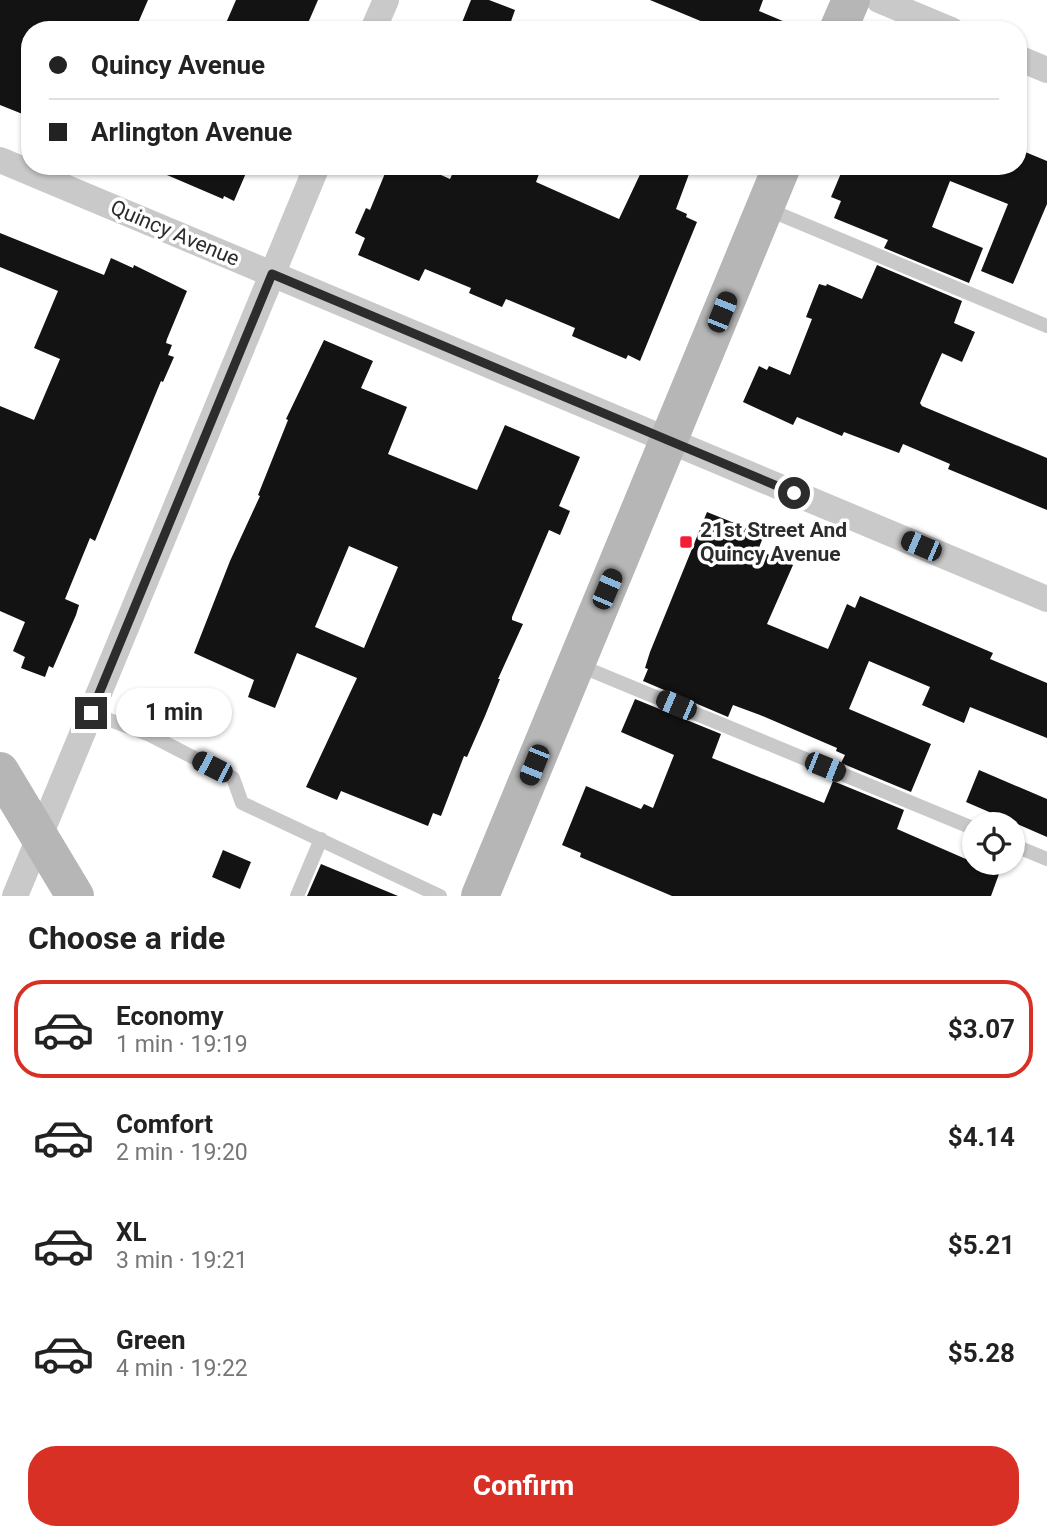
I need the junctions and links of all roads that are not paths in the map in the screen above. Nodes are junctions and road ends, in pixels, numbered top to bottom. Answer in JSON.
{"nodes":[{"id":1,"x":386,"y":0,"type":"edge"},
{"id":2,"x":851,"y":0,"type":"edge"},
{"id":3,"x":880,"y":0,"type":"edge"},
{"id":4,"x":377,"y":21,"type":"edge"},
{"id":5,"x":842,"y":21,"type":"edge"},
{"id":6,"x":930,"y":21,"type":"edge"},
{"id":7,"x":1027,"y":62,"type":"edge"},
{"id":8,"x":1047,"y":70,"type":"edge"},
{"id":9,"x":0,"y":160,"type":"edge"},
{"id":10,"x":21,"y":169,"type":"edge"},
{"id":11,"x":36,"y":175,"type":"edge"},
{"id":12,"x":313,"y":175,"type":"edge"},
{"id":13,"x":778,"y":175,"type":"edge"},
{"id":14,"x":765,"y":208,"type":"junction"},
{"id":15,"x":272,"y":274,"type":"junction"},
{"id":16,"x":1047,"y":326,"type":"edge"},
{"id":17,"x":668,"y":441,"type":"junction"},
{"id":18,"x":1047,"y":599,"type":"edge"},
{"id":19,"x":576,"y":664,"type":"junction"},
{"id":20,"x":91,"y":713,"type":"junction"},
{"id":21,"x":0,"y":771,"type":"edge"},
{"id":22,"x":962,"y":824,"type":"edge"},
{"id":23,"x":39,"y":837,"type":"junction"},
{"id":24,"x":321,"y":839,"type":"junction"},
{"id":25,"x":1025,"y":850,"type":"edge"},
{"id":26,"x":1047,"y":859,"type":"edge"},
{"id":27,"x":485,"y":894,"type":"edge"},
{"id":28,"x":15,"y":896,"type":"edge"},
{"id":29,"x":75,"y":896,"type":"edge"},
{"id":30,"x":297,"y":896,"type":"edge"},
{"id":31,"x":440,"y":896,"type":"edge"}],
"edges":[{"from":1,"to":4,"type":"street"},
{"from":2,"to":5,"type":"street"},
{"from":3,"to":6,"type":"street"},
{"from":7,"to":8,"type":"street"},
{"from":9,"to":10,"type":"street","name":"Quincy Avenue"},
{"from":11,"to":15,"type":"street","name":"Quincy Avenue"},
{"from":12,"to":15,"type":"street"},
{"from":13,"to":14,"type":"street"},
{"from":14,"to":16,"type":"lane"},
{"from":14,"to":17,"type":"street"},
{"from":15,"to":17,"type":"street","name":"Quincy Avenue"},
{"from":15,"to":20,"type":"street"},
{"from":17,"to":18,"type":"street","name":"Quincy Avenue"},
{"from":17,"to":19,"type":"street"},
{"from":19,"to":22,"type":"lane"},
{"from":19,"to":27,"type":"street"},
{"from":20,"to":23,"type":"street"},
{"from":20,"to":24,"type":"lane"},
{"from":21,"to":23,"type":"street"},
{"from":23,"to":28,"type":"street"},
{"from":23,"to":29,"type":"street"},
{"from":24,"to":30,"type":"lane"},
{"from":24,"to":31,"type":"lane"},
{"from":25,"to":26,"type":"lane"}]}
